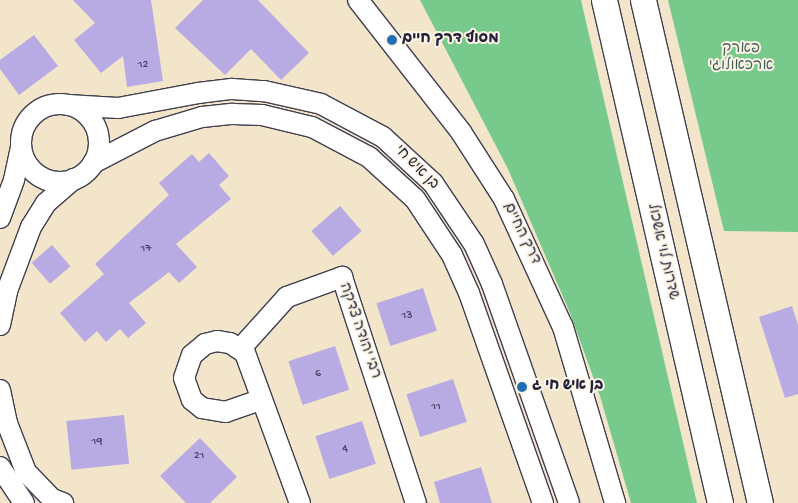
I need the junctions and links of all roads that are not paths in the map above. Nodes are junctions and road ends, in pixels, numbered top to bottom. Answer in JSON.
{"nodes":[{"id":1,"x":358,"y":0,"type":"edge"},
{"id":2,"x":604,"y":0,"type":"edge"},
{"id":3,"x":643,"y":0,"type":"edge"},
{"id":4,"x":68,"y":105,"type":"junction"},
{"id":5,"x":21,"y":148,"type":"junction"},
{"id":6,"x":93,"y":162,"type":"junction"},
{"id":7,"x":74,"y":179,"type":"junction"},
{"id":8,"x":0,"y":218,"type":"edge"},
{"id":9,"x":0,"y":325,"type":"edge"},
{"id":10,"x":241,"y":348,"type":"junction"},
{"id":11,"x":0,"y":390,"type":"edge"},
{"id":12,"x":260,"y":400,"type":"junction"},
{"id":13,"x":0,"y":467,"type":"edge"},
{"id":14,"x":24,"y":503,"type":"edge"},
{"id":15,"x":63,"y":503,"type":"edge"},
{"id":16,"x":300,"y":503,"type":"edge"},
{"id":17,"x":416,"y":503,"type":"edge"},
{"id":18,"x":543,"y":503,"type":"edge"},
{"id":19,"x":569,"y":503,"type":"edge"},
{"id":20,"x":615,"y":503,"type":"edge"},
{"id":21,"x":720,"y":503,"type":"edge"},
{"id":22,"x":760,"y":503,"type":"edge"}],
"edges":[{"from":1,"to":20,"type":"street","name":"דרך החיים"},
{"from":2,"to":21,"type":"main road","name":"שדרות לוי אשכול"},
{"from":3,"to":22,"type":"main road"},
{"from":4,"to":5,"type":"street"},
{"from":4,"to":6,"type":"street"},
{"from":4,"to":19,"type":"street","name":"בן איש חי"},
{"from":5,"to":7,"type":"street"},
{"from":5,"to":8,"type":"street"},
{"from":6,"to":7,"type":"street"},
{"from":6,"to":18,"type":"street","name":"בן איש חי"},
{"from":7,"to":9,"type":"street"},
{"from":10,"to":12,"type":"street"},
{"from":10,"to":12,"type":"street"},
{"from":10,"to":17,"type":"street","name":"רבי יהודה צדקה"},
{"from":11,"to":15,"type":"street"},
{"from":12,"to":16,"type":"street"},
{"from":13,"to":14,"type":"street"}]}
